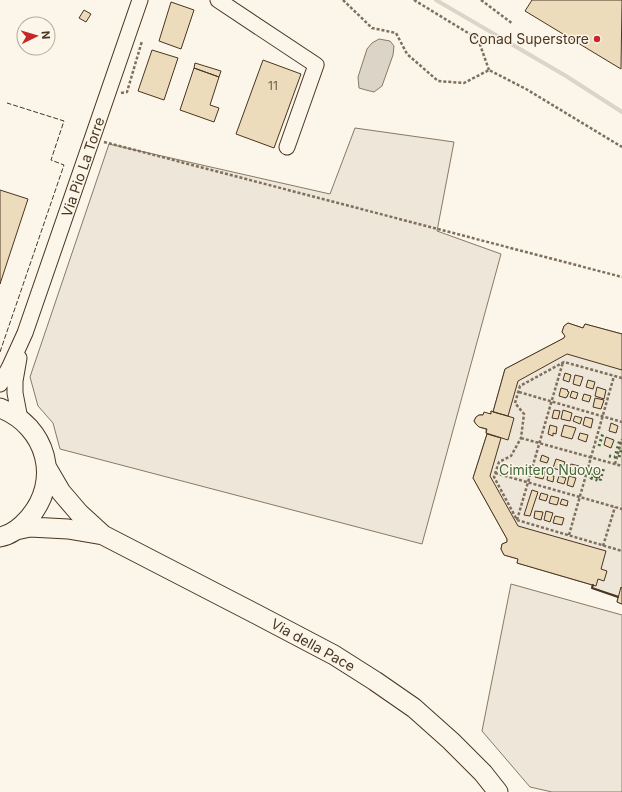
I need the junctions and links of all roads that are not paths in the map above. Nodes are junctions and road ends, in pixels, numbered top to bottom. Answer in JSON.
{"nodes":[{"id":1,"x":140,"y":0,"type":"edge"},
{"id":2,"x":218,"y":0,"type":"edge"},
{"id":3,"x":287,"y":147,"type":"dead end"},
{"id":4,"x":25,"y":333,"type":"junction"},
{"id":5,"x":0,"y":384,"type":"edge"},
{"id":6,"x":0,"y":408,"type":"edge"},
{"id":7,"x":20,"y":419,"type":"junction"},
{"id":8,"x":46,"y":468,"type":"junction"},
{"id":9,"x":8,"y":534,"type":"edge"},
{"id":10,"x":103,"y":535,"type":"junction"},
{"id":11,"x":498,"y":792,"type":"edge"}],
"edges":[{"from":1,"to":4,"type":"street","name":"Via Pio La Torre"},
{"from":2,"to":3,"type":"street"},
{"from":4,"to":5,"type":"street","name":"Via Pio La Torre"},
{"from":4,"to":7,"type":"street","name":"Via Pio La Torre"},
{"from":6,"to":7,"type":"main road"},
{"from":7,"to":8,"type":"main road"},
{"from":8,"to":9,"type":"main road"},
{"from":8,"to":10,"type":"main road","name":"Via della Pace"},
{"from":9,"to":10,"type":"main road","name":"Via della Pace"},
{"from":10,"to":11,"type":"main road","name":"Via della Pace"}]}
